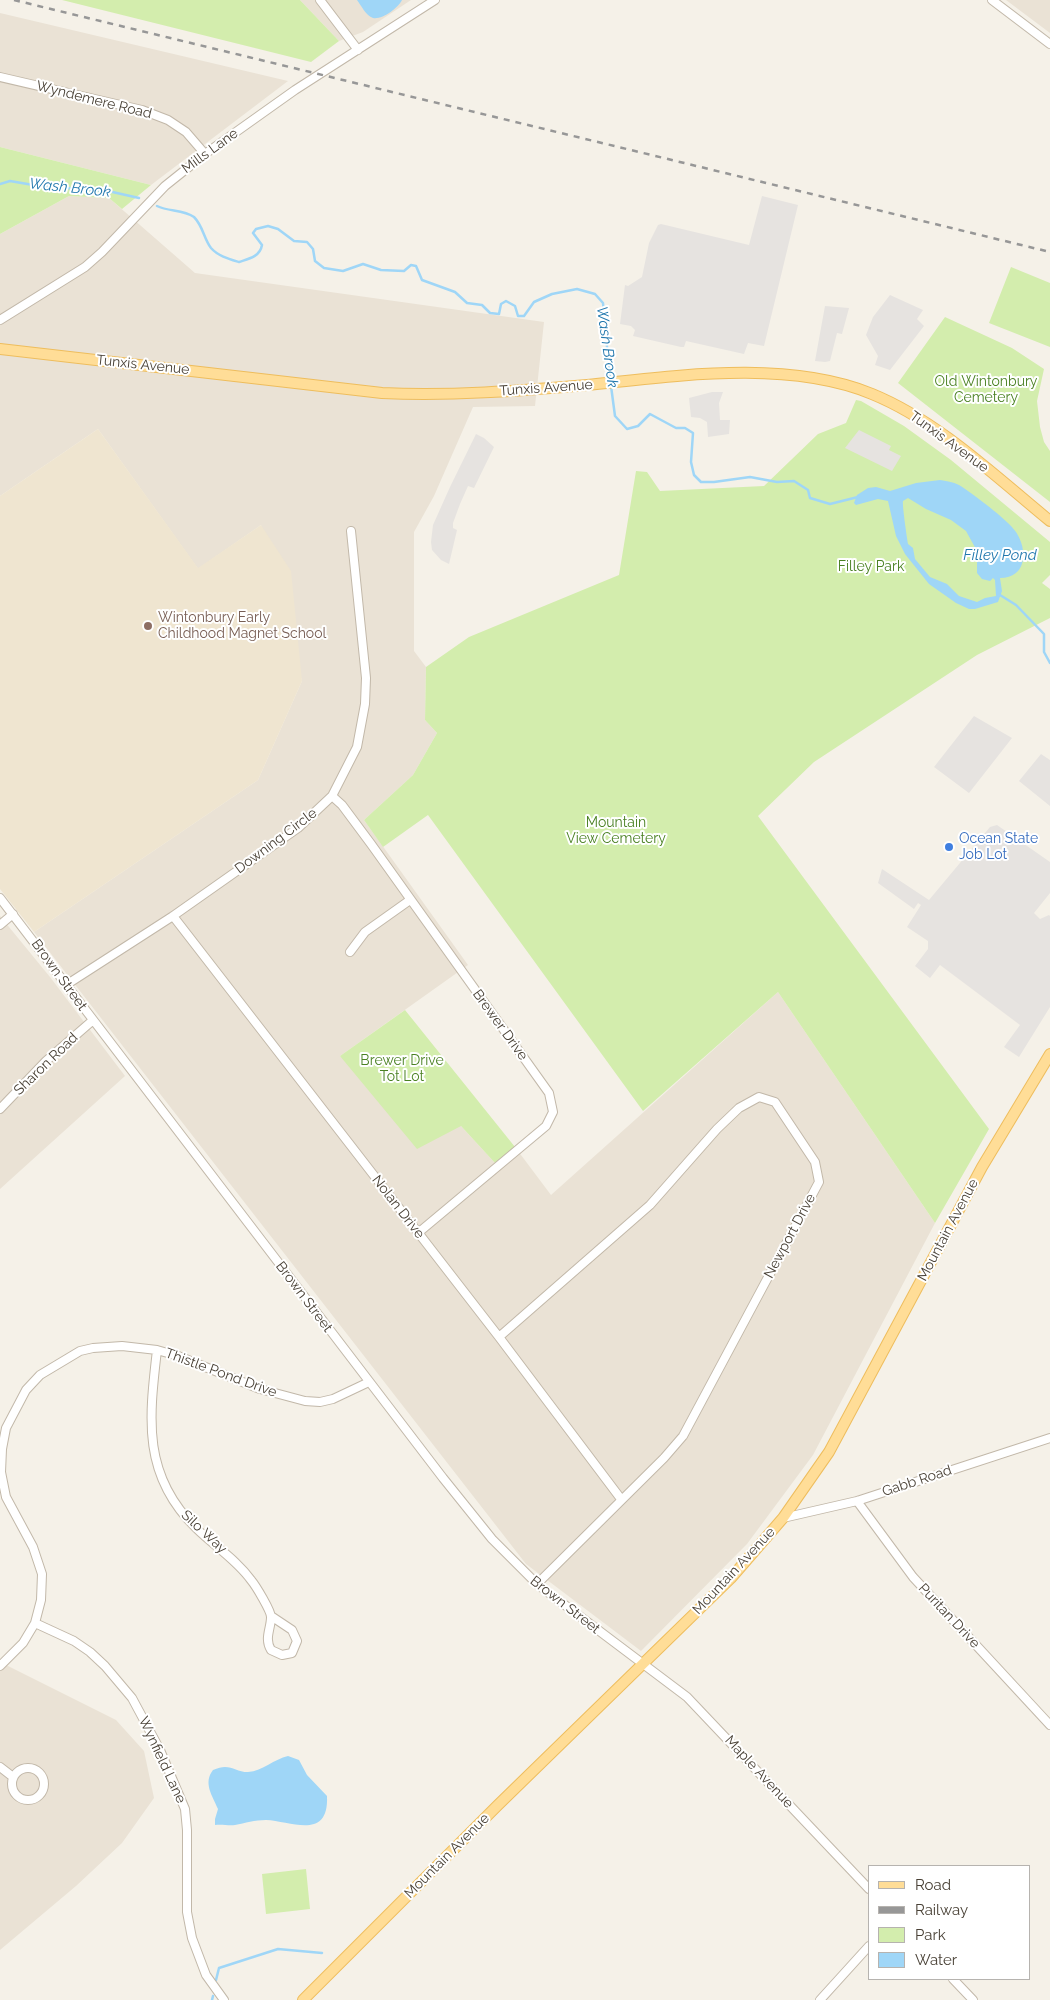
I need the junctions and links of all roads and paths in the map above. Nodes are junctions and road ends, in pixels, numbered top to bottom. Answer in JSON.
{"nodes":[{"id":1,"x":320,"y":0,"type":"edge"},
{"id":2,"x":435,"y":0,"type":"edge"},
{"id":3,"x":992,"y":0,"type":"edge"},
{"id":4,"x":1050,"y":44,"type":"edge"},
{"id":5,"x":358,"y":50,"type":"junction"},
{"id":6,"x":0,"y":77,"type":"edge"},
{"id":7,"x":205,"y":154,"type":"junction"},
{"id":8,"x":0,"y":320,"type":"edge"},
{"id":9,"x":0,"y":349,"type":"edge"},
{"id":10,"x":1050,"y":521,"type":"edge"},
{"id":11,"x":351,"y":531,"type":"dead end"},
{"id":12,"x":332,"y":796,"type":"junction"},
{"id":13,"x":0,"y":898,"type":"edge"},
{"id":14,"x":410,"y":900,"type":"junction"},
{"id":15,"x":13,"y":914,"type":"junction"},
{"id":16,"x":173,"y":916,"type":"junction"},
{"id":17,"x":0,"y":925,"type":"edge"},
{"id":18,"x":350,"y":952,"type":"dead end"},
{"id":19,"x":66,"y":985,"type":"junction"},
{"id":20,"x":92,"y":1021,"type":"junction"},
{"id":21,"x":1050,"y":1054,"type":"edge"},
{"id":22,"x":0,"y":1109,"type":"edge"},
{"id":23,"x":418,"y":1233,"type":"junction"},
{"id":24,"x":499,"y":1337,"type":"junction"},
{"id":25,"x":157,"y":1350,"type":"junction"},
{"id":26,"x":369,"y":1382,"type":"junction"},
{"id":27,"x":1050,"y":1438,"type":"edge"},
{"id":28,"x":622,"y":1499,"type":"junction"},
{"id":29,"x":857,"y":1501,"type":"junction"},
{"id":30,"x":783,"y":1518,"type":"junction"},
{"id":31,"x":537,"y":1584,"type":"junction"},
{"id":32,"x":271,"y":1616,"type":"junction"},
{"id":33,"x":35,"y":1622,"type":"junction"},
{"id":34,"x":642,"y":1663,"type":"junction"},
{"id":35,"x":0,"y":1666,"type":"edge"},
{"id":36,"x":1050,"y":1725,"type":"edge"},
{"id":37,"x":0,"y":1767,"type":"edge"},
{"id":38,"x":14,"y":1776,"type":"junction"},
{"id":39,"x":868,"y":1888,"type":"edge"},
{"id":40,"x":868,"y":1947,"type":"edge"},
{"id":41,"x":954,"y":1980,"type":"edge"},
{"id":42,"x":224,"y":2000,"type":"edge"},
{"id":43,"x":303,"y":2000,"type":"edge"},
{"id":44,"x":820,"y":2000,"type":"edge"},
{"id":45,"x":973,"y":2000,"type":"edge"}],
"edges":[{"from":1,"to":5,"type":"street"},
{"from":2,"to":5,"type":"street","name":"Mills Lane"},
{"from":3,"to":4,"type":"street"},
{"from":5,"to":7,"type":"street","name":"Mills Lane"},
{"from":6,"to":7,"type":"street","name":"Wyndemere Road"},
{"from":7,"to":8,"type":"street","name":"Mills Lane"},
{"from":9,"to":10,"type":"main road","name":"Tunxis Avenue"},
{"from":11,"to":12,"type":"street","name":"Downing Circle"},
{"from":12,"to":14,"type":"street","name":"Brewer Drive"},
{"from":12,"to":16,"type":"street","name":"Downing Circle"},
{"from":13,"to":15,"type":"street","name":"Brown Street"},
{"from":14,"to":18,"type":"street"},
{"from":14,"to":23,"type":"street","name":"Brewer Drive"},
{"from":15,"to":17,"type":"street"},
{"from":15,"to":19,"type":"street","name":"Brown Street"},
{"from":16,"to":19,"type":"street","name":"Downing Circle"},
{"from":16,"to":23,"type":"street","name":"Nolan Drive"},
{"from":19,"to":20,"type":"street","name":"Brown Street"},
{"from":20,"to":22,"type":"street","name":"Sharon Road"},
{"from":20,"to":26,"type":"street","name":"Brown Street"},
{"from":21,"to":30,"type":"main road","name":"Mountain Avenue"},
{"from":23,"to":24,"type":"street","name":"Nolan Drive"},
{"from":24,"to":28,"type":"street","name":"Nolan Drive"},
{"from":24,"to":28,"type":"street","name":"Newport Drive"},
{"from":25,"to":26,"type":"street","name":"Thistle Pond Drive"},
{"from":25,"to":32,"type":"street","name":"Silo Way"},
{"from":25,"to":33,"type":"street","name":"Thistle Pond Drive"},
{"from":26,"to":31,"type":"street","name":"Brown Street"},
{"from":27,"to":29,"type":"street","name":"Gabb Road"},
{"from":28,"to":31,"type":"street","name":"Newport Drive"},
{"from":29,"to":30,"type":"street","name":"Gabb Road"},
{"from":29,"to":36,"type":"street","name":"Puritan Drive"},
{"from":30,"to":34,"type":"main road","name":"Mountain Avenue"},
{"from":31,"to":34,"type":"street","name":"Brown Street"},
{"from":32,"to":32,"type":"street","name":"Silo Way"},
{"from":33,"to":35,"type":"street","name":"Thistle Pond Drive"},
{"from":33,"to":42,"type":"street","name":"Wynfield Lane"},
{"from":34,"to":39,"type":"street","name":"Maple Avenue"},
{"from":34,"to":43,"type":"main road","name":"Mountain Avenue"},
{"from":37,"to":38,"type":"street"},
{"from":38,"to":38,"type":"street"},
{"from":40,"to":44,"type":"street"},
{"from":41,"to":45,"type":"street"}]}
